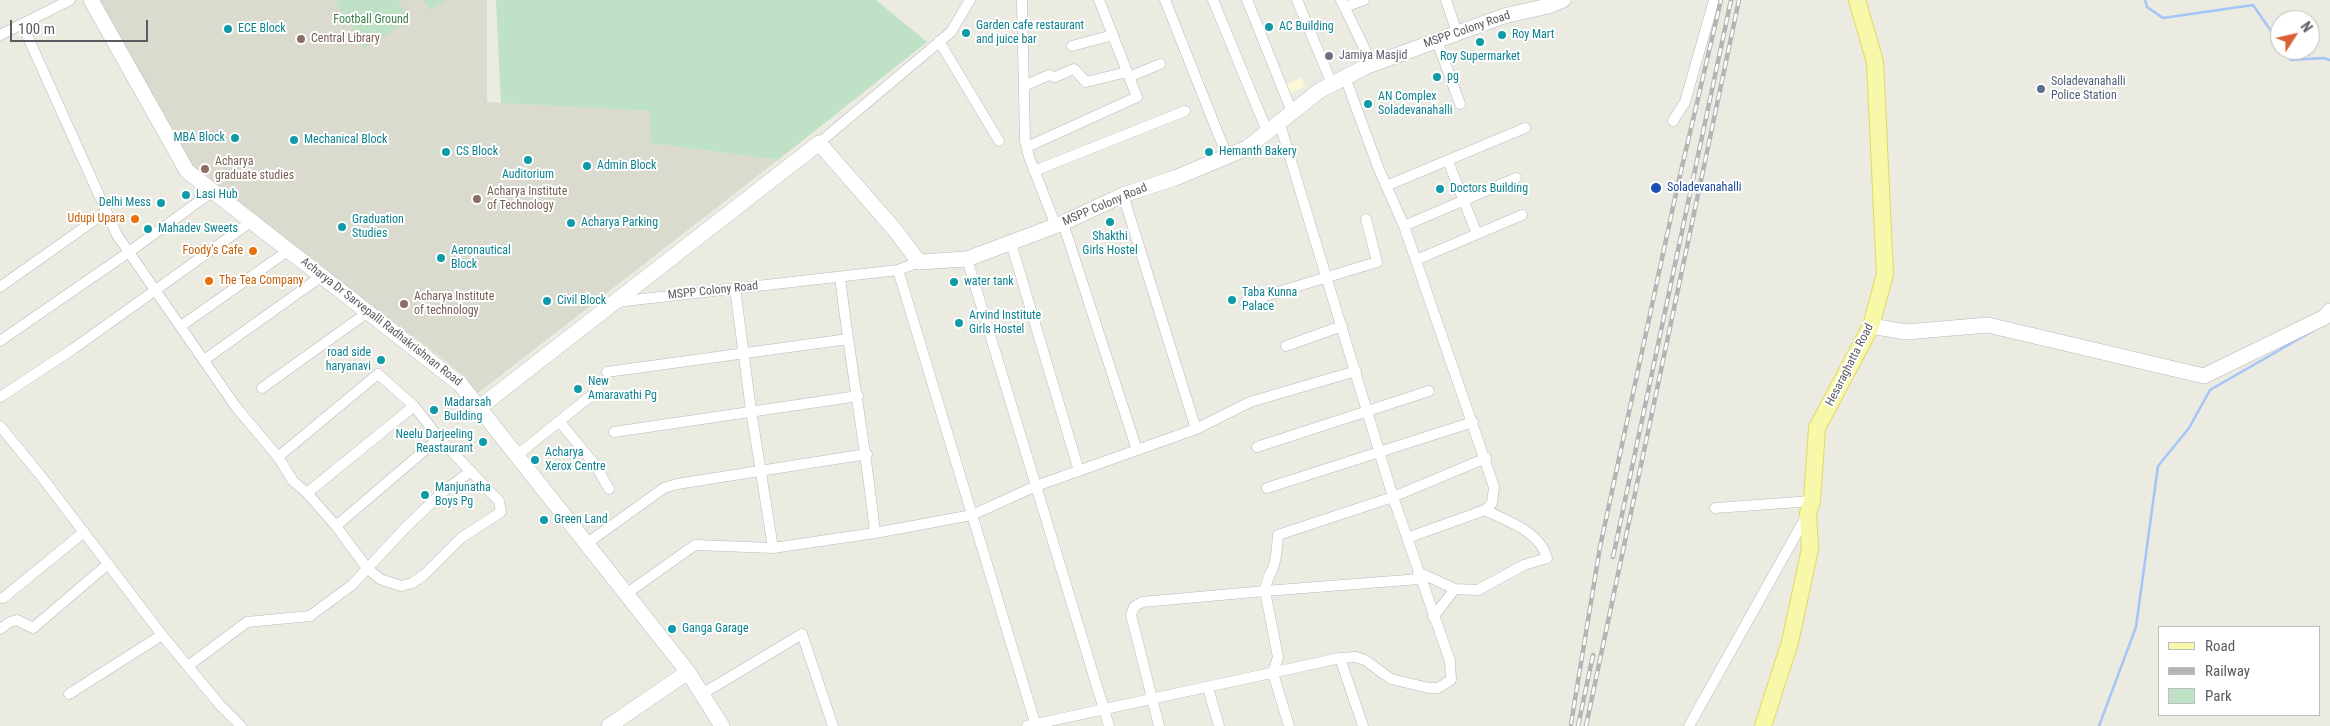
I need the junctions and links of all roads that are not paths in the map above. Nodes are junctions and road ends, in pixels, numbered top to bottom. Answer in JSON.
{"nodes":[{"id":1,"x":70,"y":0,"type":"edge"},
{"id":2,"x":92,"y":0,"type":"edge"},
{"id":3,"x":970,"y":0,"type":"edge"},
{"id":4,"x":1022,"y":0,"type":"edge"},
{"id":5,"x":1099,"y":0,"type":"edge"},
{"id":6,"x":1165,"y":0,"type":"edge"},
{"id":7,"x":1213,"y":0,"type":"edge"},
{"id":8,"x":1247,"y":0,"type":"edge"},
{"id":9,"x":1297,"y":0,"type":"edge"},
{"id":10,"x":1364,"y":0,"type":"edge"},
{"id":11,"x":1446,"y":0,"type":"edge"},
{"id":12,"x":1563,"y":0,"type":"edge"},
{"id":13,"x":1714,"y":0,"type":"edge"},
{"id":14,"x":1857,"y":0,"type":"edge"},
{"id":15,"x":1342,"y":4,"type":"edge"},
{"id":16,"x":22,"y":24,"type":"junction"},
{"id":17,"x":1457,"y":33,"type":"junction"},
{"id":18,"x":0,"y":35,"type":"edge"},
{"id":19,"x":1113,"y":35,"type":"junction"},
{"id":20,"x":939,"y":41,"type":"junction"},
{"id":21,"x":1437,"y":41,"type":"junction"},
{"id":22,"x":1072,"y":46,"type":"dead end"},
{"id":23,"x":1160,"y":64,"type":"dead end"},
{"id":24,"x":1372,"y":64,"type":"junction"},
{"id":25,"x":1128,"y":74,"type":"junction"},
{"id":26,"x":1338,"y":81,"type":"junction"},
{"id":27,"x":1024,"y":86,"type":"junction"},
{"id":28,"x":1460,"y":104,"type":"dead end"},
{"id":29,"x":1185,"y":111,"type":"dead end"},
{"id":30,"x":1292,"y":112,"type":"junction"},
{"id":31,"x":1279,"y":121,"type":"junction"},
{"id":32,"x":1673,"y":121,"type":"dead end"},
{"id":33,"x":1525,"y":128,"type":"dead end"},
{"id":34,"x":1266,"y":131,"type":"junction"},
{"id":35,"x":999,"y":141,"type":"dead end"},
{"id":36,"x":819,"y":143,"type":"junction"},
{"id":37,"x":1027,"y":147,"type":"junction"},
{"id":38,"x":1227,"y":156,"type":"junction"},
{"id":39,"x":1448,"y":162,"type":"junction"},
{"id":40,"x":1034,"y":171,"type":"junction"},
{"id":41,"x":1516,"y":178,"type":"dead end"},
{"id":42,"x":1386,"y":186,"type":"junction"},
{"id":43,"x":212,"y":192,"type":"junction"},
{"id":44,"x":1123,"y":195,"type":"junction"},
{"id":45,"x":1464,"y":201,"type":"junction"},
{"id":46,"x":106,"y":212,"type":"junction"},
{"id":47,"x":1522,"y":215,"type":"dead end"},
{"id":48,"x":1366,"y":219,"type":"dead end"},
{"id":49,"x":252,"y":221,"type":"junction"},
{"id":50,"x":1059,"y":225,"type":"junction"},
{"id":51,"x":1404,"y":226,"type":"junction"},
{"id":52,"x":1477,"y":234,"type":"junction"},
{"id":53,"x":1011,"y":243,"type":"junction"},
{"id":54,"x":289,"y":250,"type":"junction"},
{"id":55,"x":129,"y":252,"type":"junction"},
{"id":56,"x":967,"y":259,"type":"junction"},
{"id":57,"x":1416,"y":260,"type":"junction"},
{"id":58,"x":919,"y":262,"type":"junction"},
{"id":59,"x":898,"y":270,"type":"junction"},
{"id":60,"x":322,"y":276,"type":"junction"},
{"id":61,"x":840,"y":277,"type":"junction"},
{"id":62,"x":1328,"y":277,"type":"junction"},
{"id":63,"x":0,"y":288,"type":"edge"},
{"id":64,"x":735,"y":288,"type":"junction"},
{"id":65,"x":156,"y":290,"type":"junction"},
{"id":66,"x":613,"y":302,"type":"junction"},
{"id":67,"x":1246,"y":302,"type":"dead end"},
{"id":68,"x":2330,"y":311,"type":"edge"},
{"id":69,"x":368,"y":312,"type":"junction"},
{"id":70,"x":181,"y":326,"type":"junction"},
{"id":71,"x":1342,"y":326,"type":"junction"},
{"id":72,"x":1871,"y":326,"type":"junction"},
{"id":73,"x":848,"y":339,"type":"junction"},
{"id":74,"x":0,"y":341,"type":"edge"},
{"id":75,"x":1286,"y":346,"type":"dead end"},
{"id":76,"x":744,"y":353,"type":"junction"},
{"id":77,"x":204,"y":360,"type":"junction"},
{"id":78,"x":1356,"y":371,"type":"junction"},
{"id":79,"x":607,"y":372,"type":"dead end"},
{"id":80,"x":262,"y":388,"type":"dead end"},
{"id":81,"x":598,"y":390,"type":"dead end"},
{"id":82,"x":1430,"y":391,"type":"dead end"},
{"id":83,"x":858,"y":396,"type":"junction"},
{"id":84,"x":0,"y":397,"type":"edge"},
{"id":85,"x":414,"y":406,"type":"junction"},
{"id":86,"x":480,"y":407,"type":"junction"},
{"id":87,"x":751,"y":410,"type":"junction"},
{"id":88,"x":1368,"y":411,"type":"junction"},
{"id":89,"x":559,"y":421,"type":"junction"},
{"id":90,"x":1473,"y":422,"type":"junction"},
{"id":91,"x":0,"y":426,"type":"edge"},
{"id":92,"x":1196,"y":429,"type":"junction"},
{"id":93,"x":614,"y":432,"type":"dead end"},
{"id":94,"x":440,"y":438,"type":"junction"},
{"id":95,"x":1257,"y":447,"type":"dead end"},
{"id":96,"x":1137,"y":450,"type":"junction"},
{"id":97,"x":1380,"y":451,"type":"junction"},
{"id":98,"x":867,"y":454,"type":"junction"},
{"id":99,"x":278,"y":456,"type":"junction"},
{"id":100,"x":516,"y":456,"type":"junction"},
{"id":101,"x":1486,"y":458,"type":"junction"},
{"id":102,"x":471,"y":471,"type":"junction"},
{"id":103,"x":1079,"y":471,"type":"junction"},
{"id":104,"x":760,"y":472,"type":"junction"},
{"id":105,"x":1036,"y":486,"type":"junction"},
{"id":106,"x":1267,"y":488,"type":"dead end"},
{"id":107,"x":609,"y":489,"type":"dead end"},
{"id":108,"x":307,"y":493,"type":"junction"},
{"id":109,"x":1393,"y":497,"type":"junction"},
{"id":110,"x":1810,"y":507,"type":"junction"},
{"id":111,"x":1715,"y":508,"type":"dead end"},
{"id":112,"x":1485,"y":510,"type":"junction"},
{"id":113,"x":972,"y":515,"type":"junction"},
{"id":114,"x":336,"y":526,"type":"junction"},
{"id":115,"x":84,"y":532,"type":"junction"},
{"id":116,"x":875,"y":533,"type":"junction"},
{"id":117,"x":1407,"y":538,"type":"junction"},
{"id":118,"x":586,"y":544,"type":"junction"},
{"id":119,"x":773,"y":548,"type":"junction"},
{"id":120,"x":108,"y":564,"type":"junction"},
{"id":121,"x":367,"y":568,"type":"junction"},
{"id":122,"x":1419,"y":576,"type":"junction"},
{"id":123,"x":1455,"y":589,"type":"junction"},
{"id":124,"x":1264,"y":591,"type":"junction"},
{"id":125,"x":626,"y":594,"type":"junction"},
{"id":126,"x":3,"y":598,"type":"dead end"},
{"id":127,"x":1434,"y":617,"type":"junction"},
{"id":128,"x":0,"y":629,"type":"edge"},
{"id":129,"x":162,"y":635,"type":"junction"},
{"id":130,"x":1340,"y":658,"type":"junction"},
{"id":131,"x":188,"y":666,"type":"junction"},
{"id":132,"x":688,"y":672,"type":"junction"},
{"id":133,"x":1274,"y":673,"type":"junction"},
{"id":134,"x":1208,"y":688,"type":"junction"},
{"id":135,"x":68,"y":694,"type":"dead end"},
{"id":136,"x":702,"y":694,"type":"junction"},
{"id":137,"x":1151,"y":700,"type":"junction"},
{"id":138,"x":1104,"y":711,"type":"junction"},
{"id":139,"x":1033,"y":725,"type":"edge"},
{"id":140,"x":241,"y":726,"type":"edge"},
{"id":141,"x":609,"y":726,"type":"edge"},
{"id":142,"x":722,"y":726,"type":"edge"},
{"id":143,"x":833,"y":726,"type":"edge"},
{"id":144,"x":1109,"y":726,"type":"edge"},
{"id":145,"x":1159,"y":726,"type":"edge"},
{"id":146,"x":1220,"y":726,"type":"edge"},
{"id":147,"x":1288,"y":726,"type":"edge"},
{"id":148,"x":1363,"y":726,"type":"edge"},
{"id":149,"x":1689,"y":726,"type":"edge"},
{"id":150,"x":1763,"y":726,"type":"edge"}],
"edges":[{"from":1,"to":16,"type":"street"},
{"from":2,"to":43,"type":"street","name":"Acharya Dr Sarvepalli Radhakrishnan Road"},
{"from":3,"to":20,"type":"street"},
{"from":4,"to":27,"type":"street"},
{"from":5,"to":19,"type":"street"},
{"from":6,"to":38,"type":"street"},
{"from":7,"to":34,"type":"street"},
{"from":8,"to":30,"type":"street"},
{"from":9,"to":26,"type":"street"},
{"from":10,"to":15,"type":"street"},
{"from":11,"to":17,"type":"street"},
{"from":12,"to":17,"type":"street","name":"MSPP Colony Road"},
{"from":13,"to":32,"type":"street"},
{"from":14,"to":72,"type":"main road","name":"Hesaraghatta Road"},
{"from":15,"to":24,"type":"street"},
{"from":16,"to":18,"type":"street"},
{"from":16,"to":46,"type":"street"},
{"from":17,"to":21,"type":"street","name":"MSPP Colony Road"},
{"from":19,"to":22,"type":"street"},
{"from":19,"to":25,"type":"street"},
{"from":20,"to":35,"type":"street"},
{"from":20,"to":36,"type":"street"},
{"from":21,"to":24,"type":"street","name":"MSPP Colony Road"},
{"from":21,"to":28,"type":"street"},
{"from":23,"to":25,"type":"street"},
{"from":24,"to":26,"type":"street","name":"MSPP Colony Road"},
{"from":25,"to":27,"type":"street"},
{"from":25,"to":37,"type":"street"},
{"from":26,"to":30,"type":"street","name":"MSPP Colony Road"},
{"from":26,"to":42,"type":"street"},
{"from":27,"to":37,"type":"street"},
{"from":29,"to":40,"type":"street"},
{"from":30,"to":31,"type":"street","name":"MSPP Colony Road"},
{"from":31,"to":34,"type":"street","name":"MSPP Colony Road"},
{"from":31,"to":62,"type":"street"},
{"from":33,"to":39,"type":"street"},
{"from":34,"to":38,"type":"street","name":"MSPP Colony Road"},
{"from":36,"to":58,"type":"street"},
{"from":36,"to":66,"type":"street"},
{"from":37,"to":40,"type":"street"},
{"from":38,"to":44,"type":"street","name":"MSPP Colony Road"},
{"from":39,"to":42,"type":"street"},
{"from":39,"to":45,"type":"street"},
{"from":40,"to":50,"type":"street"},
{"from":41,"to":45,"type":"street"},
{"from":42,"to":51,"type":"street"},
{"from":43,"to":49,"type":"street","name":"Acharya Dr Sarvepalli Radhakrishnan Road"},
{"from":43,"to":55,"type":"street"},
{"from":44,"to":50,"type":"street","name":"MSPP Colony Road"},
{"from":44,"to":92,"type":"street"},
{"from":45,"to":51,"type":"street"},
{"from":45,"to":52,"type":"street"},
{"from":46,"to":55,"type":"street"},
{"from":46,"to":63,"type":"street"},
{"from":47,"to":52,"type":"street"},
{"from":48,"to":62,"type":"street"},
{"from":49,"to":54,"type":"street","name":"Acharya Dr Sarvepalli Radhakrishnan Road"},
{"from":49,"to":65,"type":"street"},
{"from":50,"to":53,"type":"street","name":"MSPP Colony Road"},
{"from":50,"to":96,"type":"street"},
{"from":51,"to":57,"type":"street"},
{"from":52,"to":57,"type":"street"},
{"from":53,"to":56,"type":"street","name":"MSPP Colony Road"},
{"from":53,"to":103,"type":"street"},
{"from":54,"to":60,"type":"street","name":"Acharya Dr Sarvepalli Radhakrishnan Road"},
{"from":54,"to":70,"type":"street"},
{"from":55,"to":65,"type":"street"},
{"from":55,"to":74,"type":"street"},
{"from":56,"to":58,"type":"street","name":"MSPP Colony Road"},
{"from":56,"to":105,"type":"street"},
{"from":57,"to":90,"type":"street"},
{"from":58,"to":59,"type":"street","name":"MSPP Colony Road"},
{"from":59,"to":61,"type":"street","name":"MSPP Colony Road"},
{"from":59,"to":113,"type":"street"},
{"from":60,"to":69,"type":"street","name":"Acharya Dr Sarvepalli Radhakrishnan Road"},
{"from":60,"to":77,"type":"street"},
{"from":61,"to":64,"type":"street","name":"MSPP Colony Road"},
{"from":61,"to":73,"type":"street"},
{"from":62,"to":67,"type":"street"},
{"from":62,"to":71,"type":"street"},
{"from":64,"to":66,"type":"street","name":"MSPP Colony Road"},
{"from":64,"to":76,"type":"street"},
{"from":65,"to":70,"type":"street"},
{"from":65,"to":84,"type":"street"},
{"from":66,"to":86,"type":"street"},
{"from":68,"to":72,"type":"street"},
{"from":69,"to":80,"type":"street"},
{"from":69,"to":86,"type":"street","name":"Acharya Dr Sarvepalli Radhakrishnan Road"},
{"from":70,"to":77,"type":"street"},
{"from":71,"to":75,"type":"street"},
{"from":71,"to":78,"type":"street"},
{"from":72,"to":110,"type":"main road","name":"Hesaraghatta Road"},
{"from":73,"to":76,"type":"street"},
{"from":73,"to":83,"type":"street"},
{"from":76,"to":79,"type":"street"},
{"from":76,"to":87,"type":"street"},
{"from":77,"to":99,"type":"street"},
{"from":78,"to":88,"type":"street"},
{"from":78,"to":92,"type":"street"},
{"from":81,"to":89,"type":"street"},
{"from":82,"to":88,"type":"street"},
{"from":83,"to":87,"type":"street"},
{"from":83,"to":98,"type":"street"},
{"from":85,"to":94,"type":"street"},
{"from":85,"to":99,"type":"street"},
{"from":85,"to":108,"type":"street"},
{"from":86,"to":100,"type":"street","name":"Acharya Dr Sarvepalli Radhakrishnan Road"},
{"from":87,"to":93,"type":"street"},
{"from":87,"to":104,"type":"street"},
{"from":88,"to":95,"type":"street"},
{"from":88,"to":97,"type":"street"},
{"from":89,"to":100,"type":"street"},
{"from":89,"to":107,"type":"street"},
{"from":90,"to":97,"type":"street"},
{"from":90,"to":101,"type":"street"},
{"from":91,"to":115,"type":"street"},
{"from":92,"to":96,"type":"street"},
{"from":94,"to":102,"type":"street"},
{"from":94,"to":114,"type":"street"},
{"from":96,"to":103,"type":"street"},
{"from":97,"to":106,"type":"street"},
{"from":97,"to":109,"type":"street"},
{"from":98,"to":104,"type":"street"},
{"from":98,"to":116,"type":"street"},
{"from":99,"to":108,"type":"street"},
{"from":100,"to":118,"type":"street","name":"Acharya Dr Sarvepalli Radhakrishnan Road"},
{"from":101,"to":109,"type":"street"},
{"from":101,"to":112,"type":"street"},
{"from":102,"to":121,"type":"street"},
{"from":102,"to":121,"type":"street"},
{"from":103,"to":105,"type":"street"},
{"from":104,"to":118,"type":"street"},
{"from":104,"to":119,"type":"street"},
{"from":105,"to":113,"type":"street"},
{"from":105,"to":138,"type":"street"},
{"from":108,"to":114,"type":"street"},
{"from":109,"to":117,"type":"street"},
{"from":109,"to":124,"type":"street"},
{"from":110,"to":111,"type":"street"},
{"from":110,"to":149,"type":"street"},
{"from":110,"to":150,"type":"main road","name":"Hesaraghatta Road"},
{"from":112,"to":117,"type":"street"},
{"from":112,"to":123,"type":"street"},
{"from":113,"to":116,"type":"street"},
{"from":113,"to":139,"type":"street"},
{"from":114,"to":121,"type":"street"},
{"from":115,"to":120,"type":"street"},
{"from":115,"to":126,"type":"street"},
{"from":116,"to":119,"type":"street"},
{"from":117,"to":122,"type":"street"},
{"from":118,"to":125,"type":"street","name":"Acharya Dr Sarvepalli Radhakrishnan Road"},
{"from":119,"to":125,"type":"street"},
{"from":120,"to":128,"type":"street"},
{"from":120,"to":129,"type":"street"},
{"from":121,"to":131,"type":"street"},
{"from":122,"to":123,"type":"street"},
{"from":122,"to":124,"type":"street"},
{"from":122,"to":127,"type":"street"},
{"from":123,"to":127,"type":"street"},
{"from":124,"to":133,"type":"street"},
{"from":124,"to":137,"type":"street"},
{"from":125,"to":132,"type":"street","name":"Acharya Dr Sarvepalli Radhakrishnan Road"},
{"from":127,"to":130,"type":"street"},
{"from":129,"to":131,"type":"street"},
{"from":129,"to":135,"type":"street"},
{"from":130,"to":133,"type":"street"},
{"from":130,"to":148,"type":"street"},
{"from":131,"to":140,"type":"street"},
{"from":132,"to":136,"type":"street","name":"Acharya Dr Sarvepalli Radhakrishnan Road"},
{"from":132,"to":141,"type":"street"},
{"from":133,"to":134,"type":"street"},
{"from":133,"to":147,"type":"street"},
{"from":134,"to":137,"type":"street"},
{"from":134,"to":146,"type":"street"},
{"from":136,"to":142,"type":"street","name":"Acharya Dr Sarvepalli Radhakrishnan Road"},
{"from":136,"to":143,"type":"street"},
{"from":137,"to":138,"type":"street"},
{"from":137,"to":145,"type":"street"},
{"from":138,"to":139,"type":"street"},
{"from":138,"to":144,"type":"street"}]}
